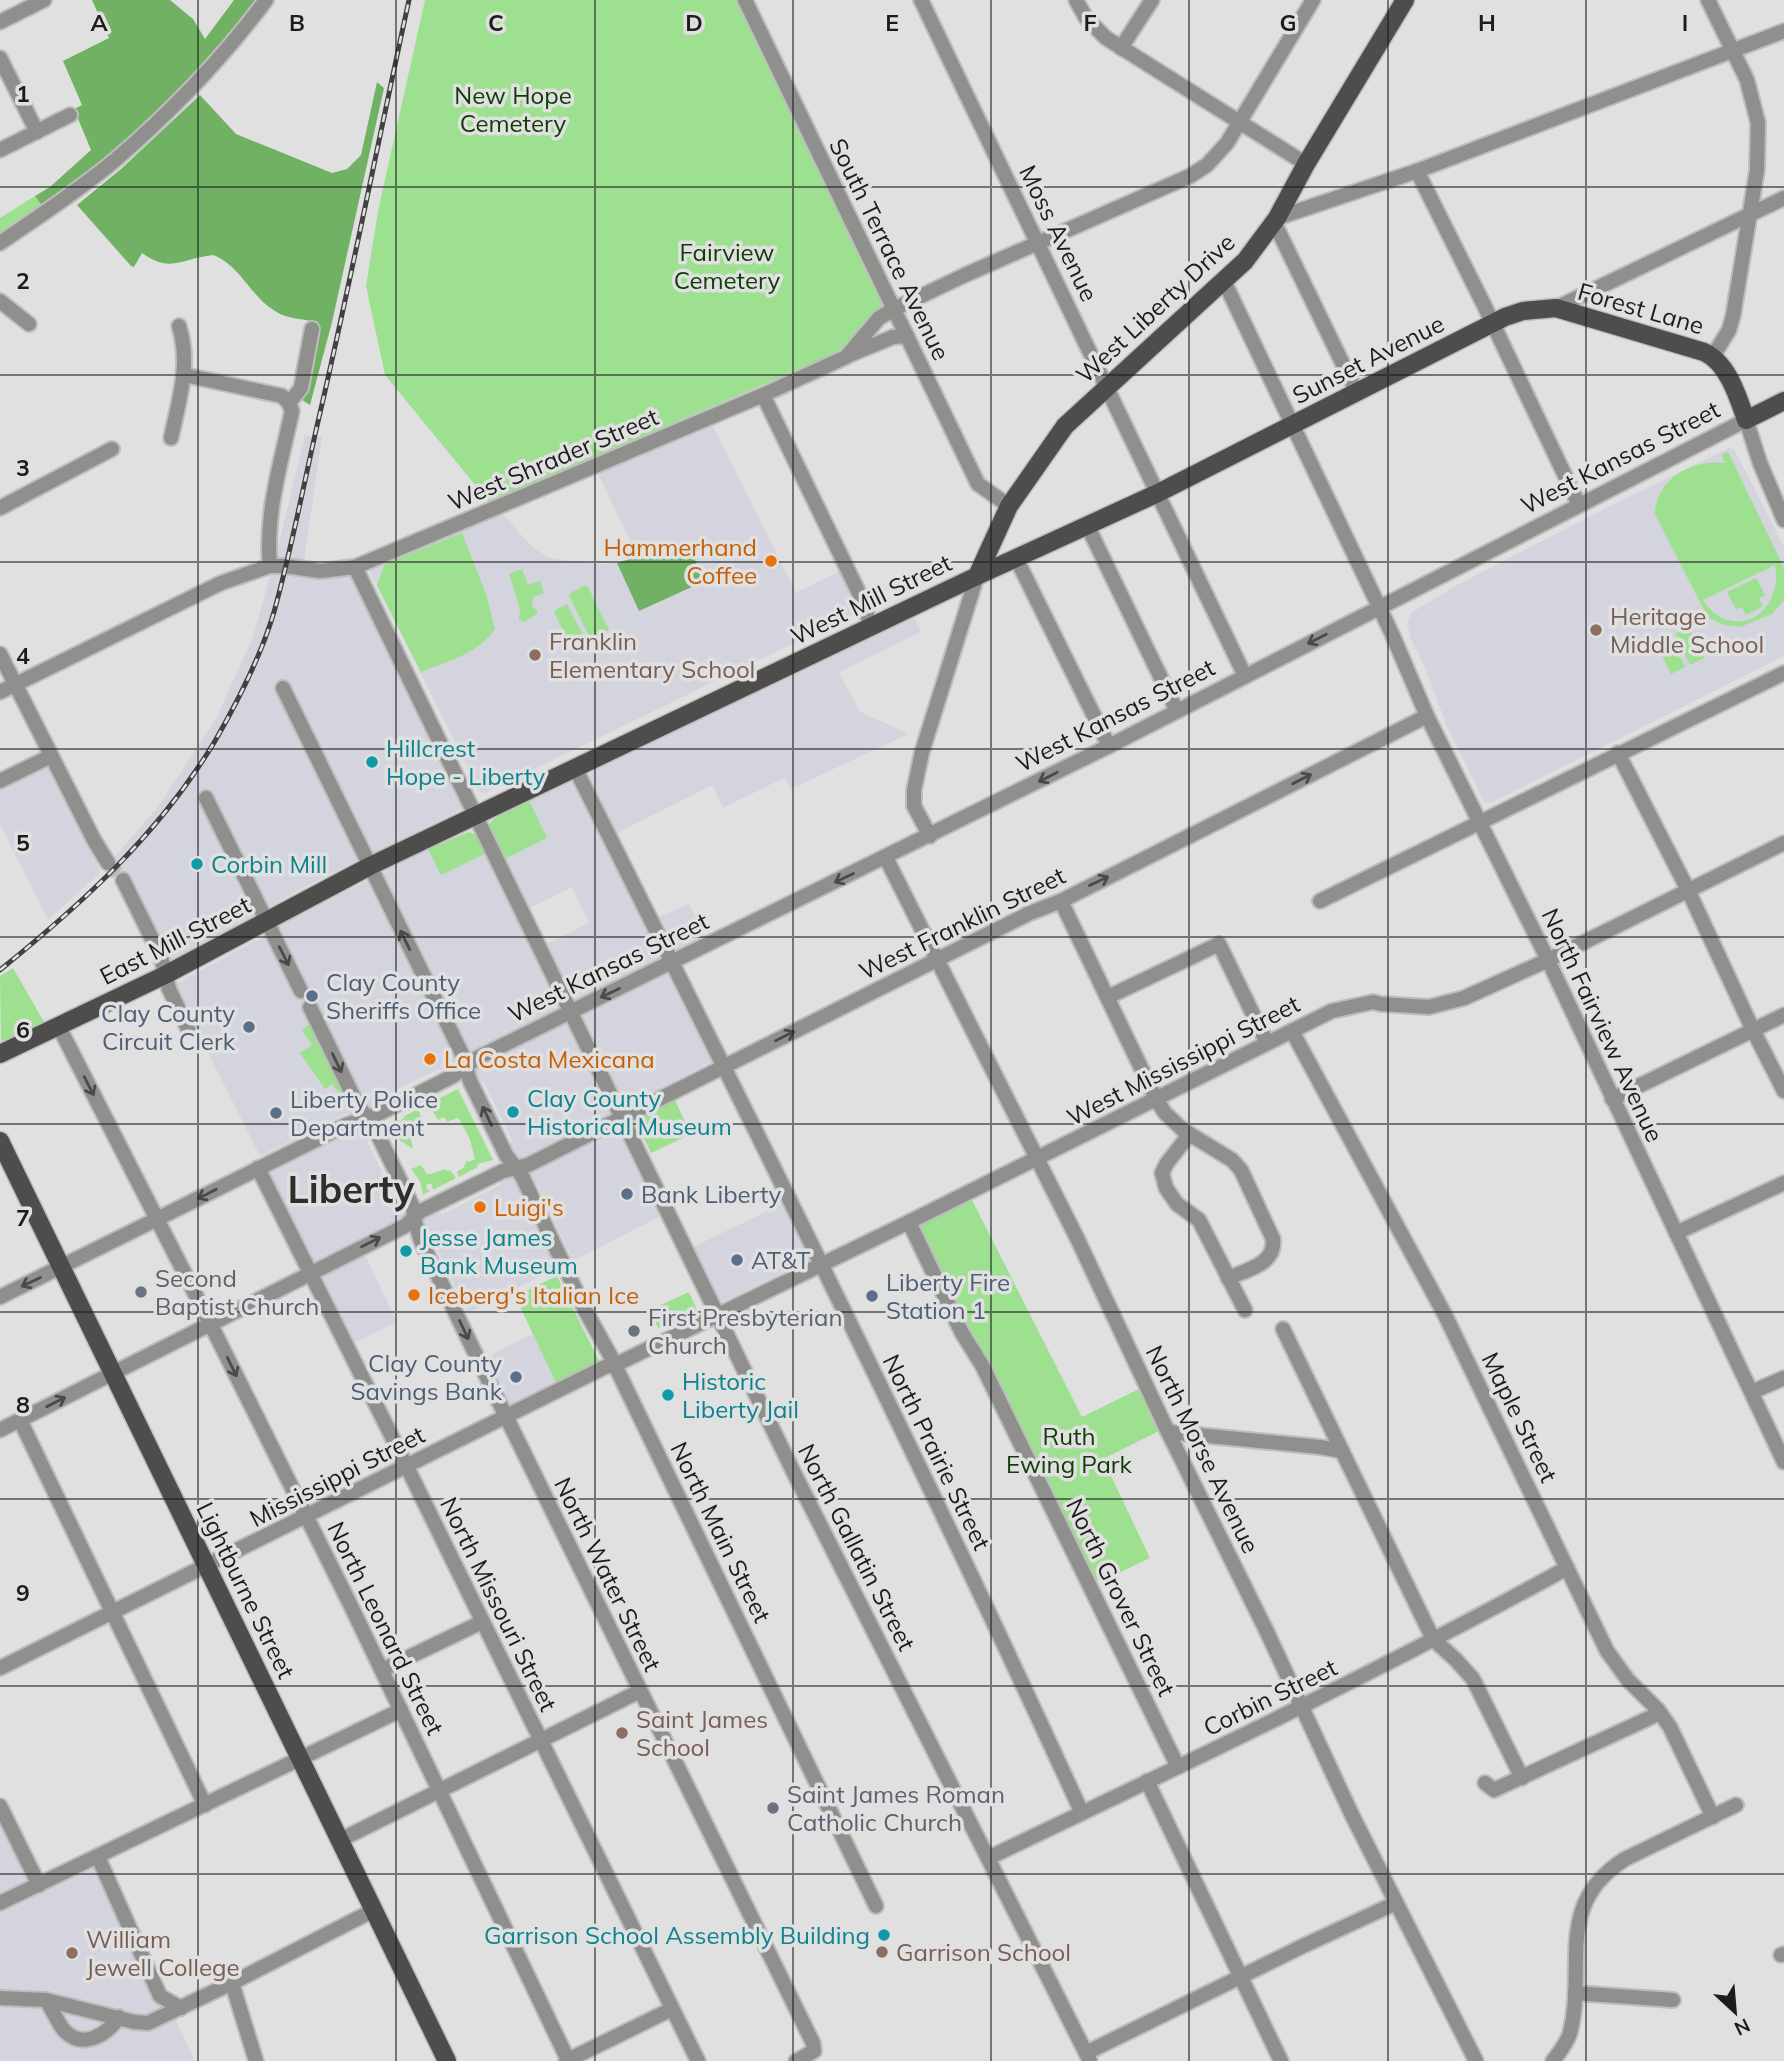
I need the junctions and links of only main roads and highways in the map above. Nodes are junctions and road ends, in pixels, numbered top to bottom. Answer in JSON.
{"nodes":[{"id":1,"x":1405,"y":0,"type":"edge"},
{"id":2,"x":1556,"y":308,"type":"joint"},
{"id":3,"x":1784,"y":401,"type":"edge"},
{"id":4,"x":1745,"y":420,"type":"joint"},
{"id":5,"x":977,"y":576,"type":"junction"},
{"id":6,"x":370,"y":866,"type":"joint"},
{"id":7,"x":5,"y":1049,"type":"edge"},
{"id":8,"x":0,"y":1142,"type":"edge"},
{"id":9,"x":447,"y":2061,"type":"edge"}],
"edges":[{"from":1,"to":5,"type":"main road","name":"West Liberty Drive"},
{"from":2,"to":4,"type":"main road","name":"Forest Lane"},
{"from":2,"to":5,"type":"main road","name":"Sunset Avenue"},
{"from":3,"to":4,"type":"main road","name":"West Kansas Street"},
{"from":5,"to":6,"type":"main road","name":"West Mill Street"},
{"from":6,"to":7,"type":"main road","name":"East Mill Street"},
{"from":8,"to":9,"type":"main road","name":"Lightburne Street"}]}
